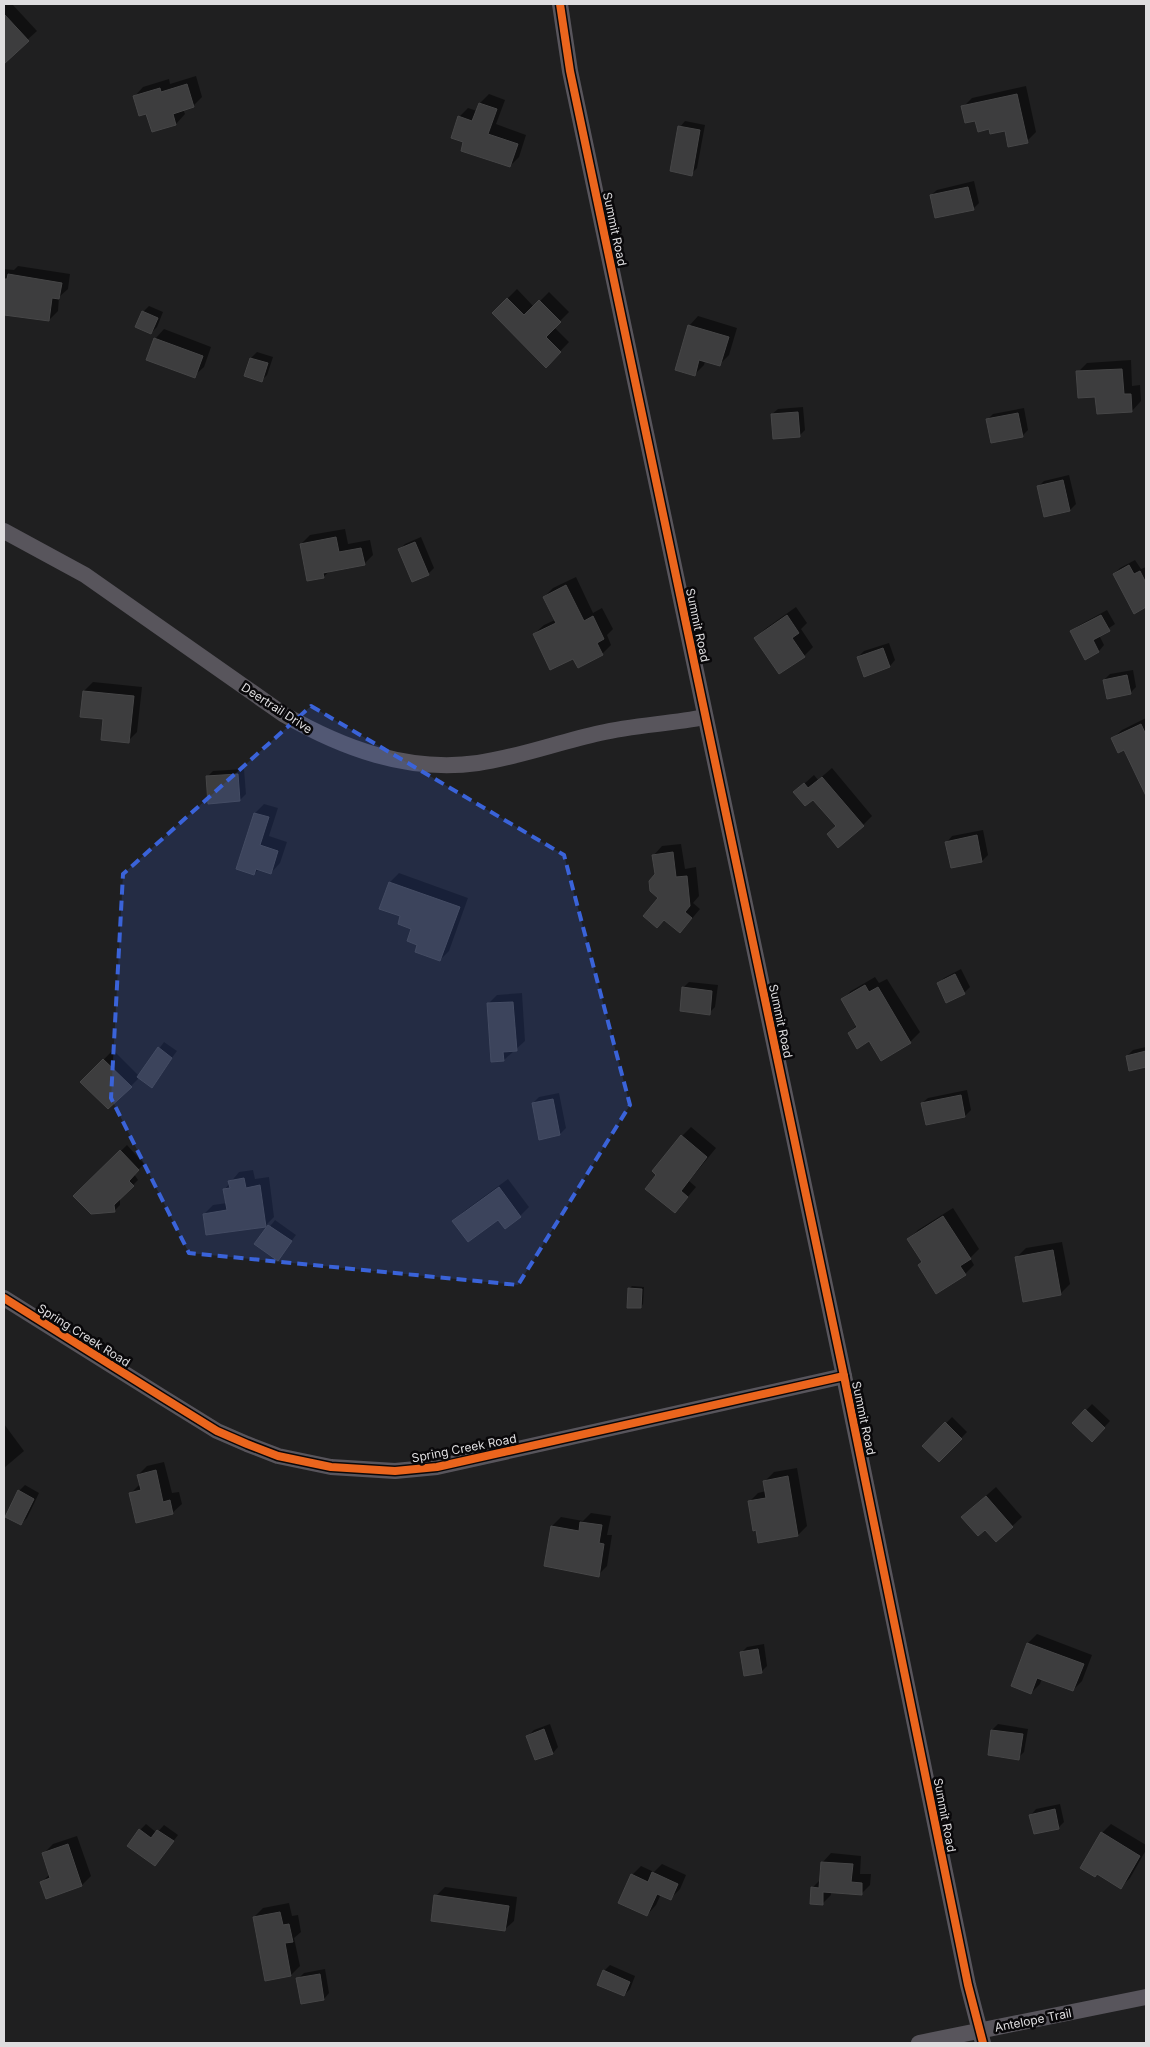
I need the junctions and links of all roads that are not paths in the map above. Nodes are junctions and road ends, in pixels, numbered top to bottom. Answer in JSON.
{"nodes":[{"id":1,"x":560,"y":4,"type":"edge"},
{"id":2,"x":4,"y":531,"type":"edge"},
{"id":3,"x":705,"y":717,"type":"junction"},
{"id":4,"x":4,"y":1298,"type":"edge"},
{"id":5,"x":844,"y":1376,"type":"junction"},
{"id":6,"x":1146,"y":1997,"type":"edge"},
{"id":7,"x":981,"y":2037,"type":"edge"},
{"id":8,"x":919,"y":2043,"type":"edge"}],
"edges":[{"from":1,"to":3,"type":"street","name":"Summit Road"},
{"from":2,"to":3,"type":"street","name":"Deertrail Drive"},
{"from":3,"to":5,"type":"street","name":"Summit Road"},
{"from":4,"to":5,"type":"street","name":"Spring Creek Road"},
{"from":5,"to":7,"type":"street","name":"Summit Road"},
{"from":6,"to":7,"type":"street","name":"Antelope Trail"},
{"from":7,"to":8,"type":"street","name":"Antelope Trail"}]}
